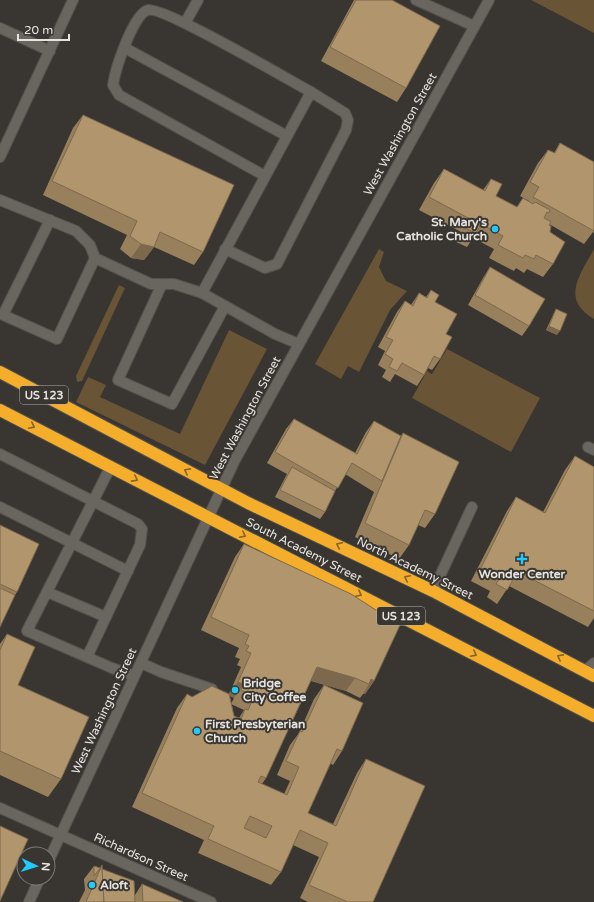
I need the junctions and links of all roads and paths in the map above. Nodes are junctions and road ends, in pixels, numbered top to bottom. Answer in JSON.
{"nodes":[{"id":1,"x":73,"y":0,"type":"edge"},
{"id":2,"x":198,"y":0,"type":"edge"},
{"id":3,"x":416,"y":0,"type":"edge"},
{"id":4,"x":489,"y":0,"type":"edge"},
{"id":5,"x":185,"y":23,"type":"junction"},
{"id":6,"x":474,"y":26,"type":"junction"},
{"id":7,"x":0,"y":28,"type":"edge"},
{"id":8,"x":125,"y":48,"type":"junction"},
{"id":9,"x":50,"y":51,"type":"junction"},
{"id":10,"x":311,"y":92,"type":"junction"},
{"id":11,"x":287,"y":136,"type":"junction"},
{"id":12,"x":0,"y":157,"type":"edge"},
{"id":13,"x":265,"y":176,"type":"junction"},
{"id":14,"x":0,"y":200,"type":"edge"},
{"id":15,"x":50,"y":220,"type":"junction"},
{"id":16,"x":225,"y":249,"type":"junction"},
{"id":17,"x":95,"y":258,"type":"junction"},
{"id":18,"x":162,"y":284,"type":"junction"},
{"id":19,"x":202,"y":293,"type":"junction"},
{"id":20,"x":225,"y":306,"type":"junction"},
{"id":21,"x":299,"y":344,"type":"junction"},
{"id":22,"x":0,"y":372,"type":"edge"},
{"id":23,"x":0,"y":410,"type":"edge"},
{"id":24,"x":0,"y":454,"type":"edge"},
{"id":25,"x":111,"y":466,"type":"junction"},
{"id":26,"x":222,"y":490,"type":"junction"},
{"id":27,"x":93,"y":502,"type":"junction"},
{"id":28,"x":0,"y":507,"type":"edge"},
{"id":29,"x":472,"y":507,"type":"dead end"},
{"id":30,"x":208,"y":519,"type":"junction"},
{"id":31,"x":73,"y":542,"type":"junction"},
{"id":32,"x":128,"y":571,"type":"junction"},
{"id":33,"x":433,"y":591,"type":"junction"},
{"id":34,"x":47,"y":592,"type":"junction"},
{"id":35,"x":106,"y":617,"type":"junction"},
{"id":36,"x":87,"y":657,"type":"junction"},
{"id":37,"x":141,"y":663,"type":"junction"},
{"id":38,"x":591,"y":670,"type":"edge"},
{"id":39,"x":134,"y":676,"type":"junction"},
{"id":40,"x":212,"y":689,"type":"edge"},
{"id":41,"x":594,"y":716,"type":"edge"},
{"id":42,"x":0,"y":808,"type":"edge"},
{"id":43,"x":60,"y":835,"type":"junction"},
{"id":44,"x":55,"y":846,"type":"edge"},
{"id":45,"x":36,"y":886,"type":"edge"},
{"id":46,"x":29,"y":902,"type":"edge"},
{"id":47,"x":211,"y":902,"type":"edge"}],
"edges":[{"from":1,"to":9,"type":"street"},
{"from":2,"to":5,"type":"street"},
{"from":3,"to":6,"type":"street"},
{"from":4,"to":6,"type":"street","name":"West Washington Street"},
{"from":5,"to":8,"type":"street"},
{"from":5,"to":10,"type":"street"},
{"from":6,"to":21,"type":"street","name":"West Washington Street"},
{"from":7,"to":9,"type":"street"},
{"from":8,"to":11,"type":"street"},
{"from":8,"to":13,"type":"street"},
{"from":9,"to":12,"type":"street"},
{"from":10,"to":11,"type":"street"},
{"from":10,"to":16,"type":"street"},
{"from":11,"to":13,"type":"street"},
{"from":13,"to":16,"type":"street"},
{"from":14,"to":15,"type":"street"},
{"from":15,"to":17,"type":"street"},
{"from":15,"to":17,"type":"street"},
{"from":16,"to":19,"type":"street"},
{"from":17,"to":18,"type":"street"},
{"from":18,"to":19,"type":"street"},
{"from":18,"to":20,"type":"street"},
{"from":19,"to":20,"type":"street"},
{"from":20,"to":21,"type":"street"},
{"from":21,"to":26,"type":"street","name":"West Washington Street"},
{"from":26,"to":22,"type":"highway","number":"US 123","one_way":true},
{"from":23,"to":25,"type":"highway","name":"South Academy Street","number":"US 123","one_way":true},
{"from":24,"to":27,"type":"street"},
{"from":25,"to":27,"type":"street"},
{"from":25,"to":30,"type":"highway","name":"South Academy Street","number":"US 123","one_way":true},
{"from":26,"to":30,"type":"street","name":"West Washington Street"},
{"from":33,"to":26,"type":"highway","name":"North Academy Street","number":"US 123","one_way":true},
{"from":27,"to":31,"type":"street"},
{"from":27,"to":32,"type":"street"},
{"from":28,"to":31,"type":"street"},
{"from":29,"to":33,"type":"street"},
{"from":30,"to":37,"type":"street","name":"West Washington Street"},
{"from":30,"to":41,"type":"highway","name":"South Academy Street","number":"US 123","one_way":true},
{"from":31,"to":32,"type":"street"},
{"from":31,"to":34,"type":"street"},
{"from":32,"to":35,"type":"street"},
{"from":38,"to":33,"type":"highway","name":"North Academy Street","number":"US 123","one_way":true},
{"from":34,"to":35,"type":"street"},
{"from":34,"to":36,"type":"street"},
{"from":35,"to":36,"type":"street"},
{"from":36,"to":39,"type":"street"},
{"from":37,"to":39,"type":"street","name":"West Washington Street"},
{"from":37,"to":40,"type":"street"},
{"from":39,"to":43,"type":"street","name":"West Washington Street"},
{"from":42,"to":43,"type":"street","name":"Richardson Street"},
{"from":43,"to":44,"type":"street","name":"West Washington Street"},
{"from":43,"to":47,"type":"street","name":"Richardson Street"},
{"from":45,"to":46,"type":"street"}]}
